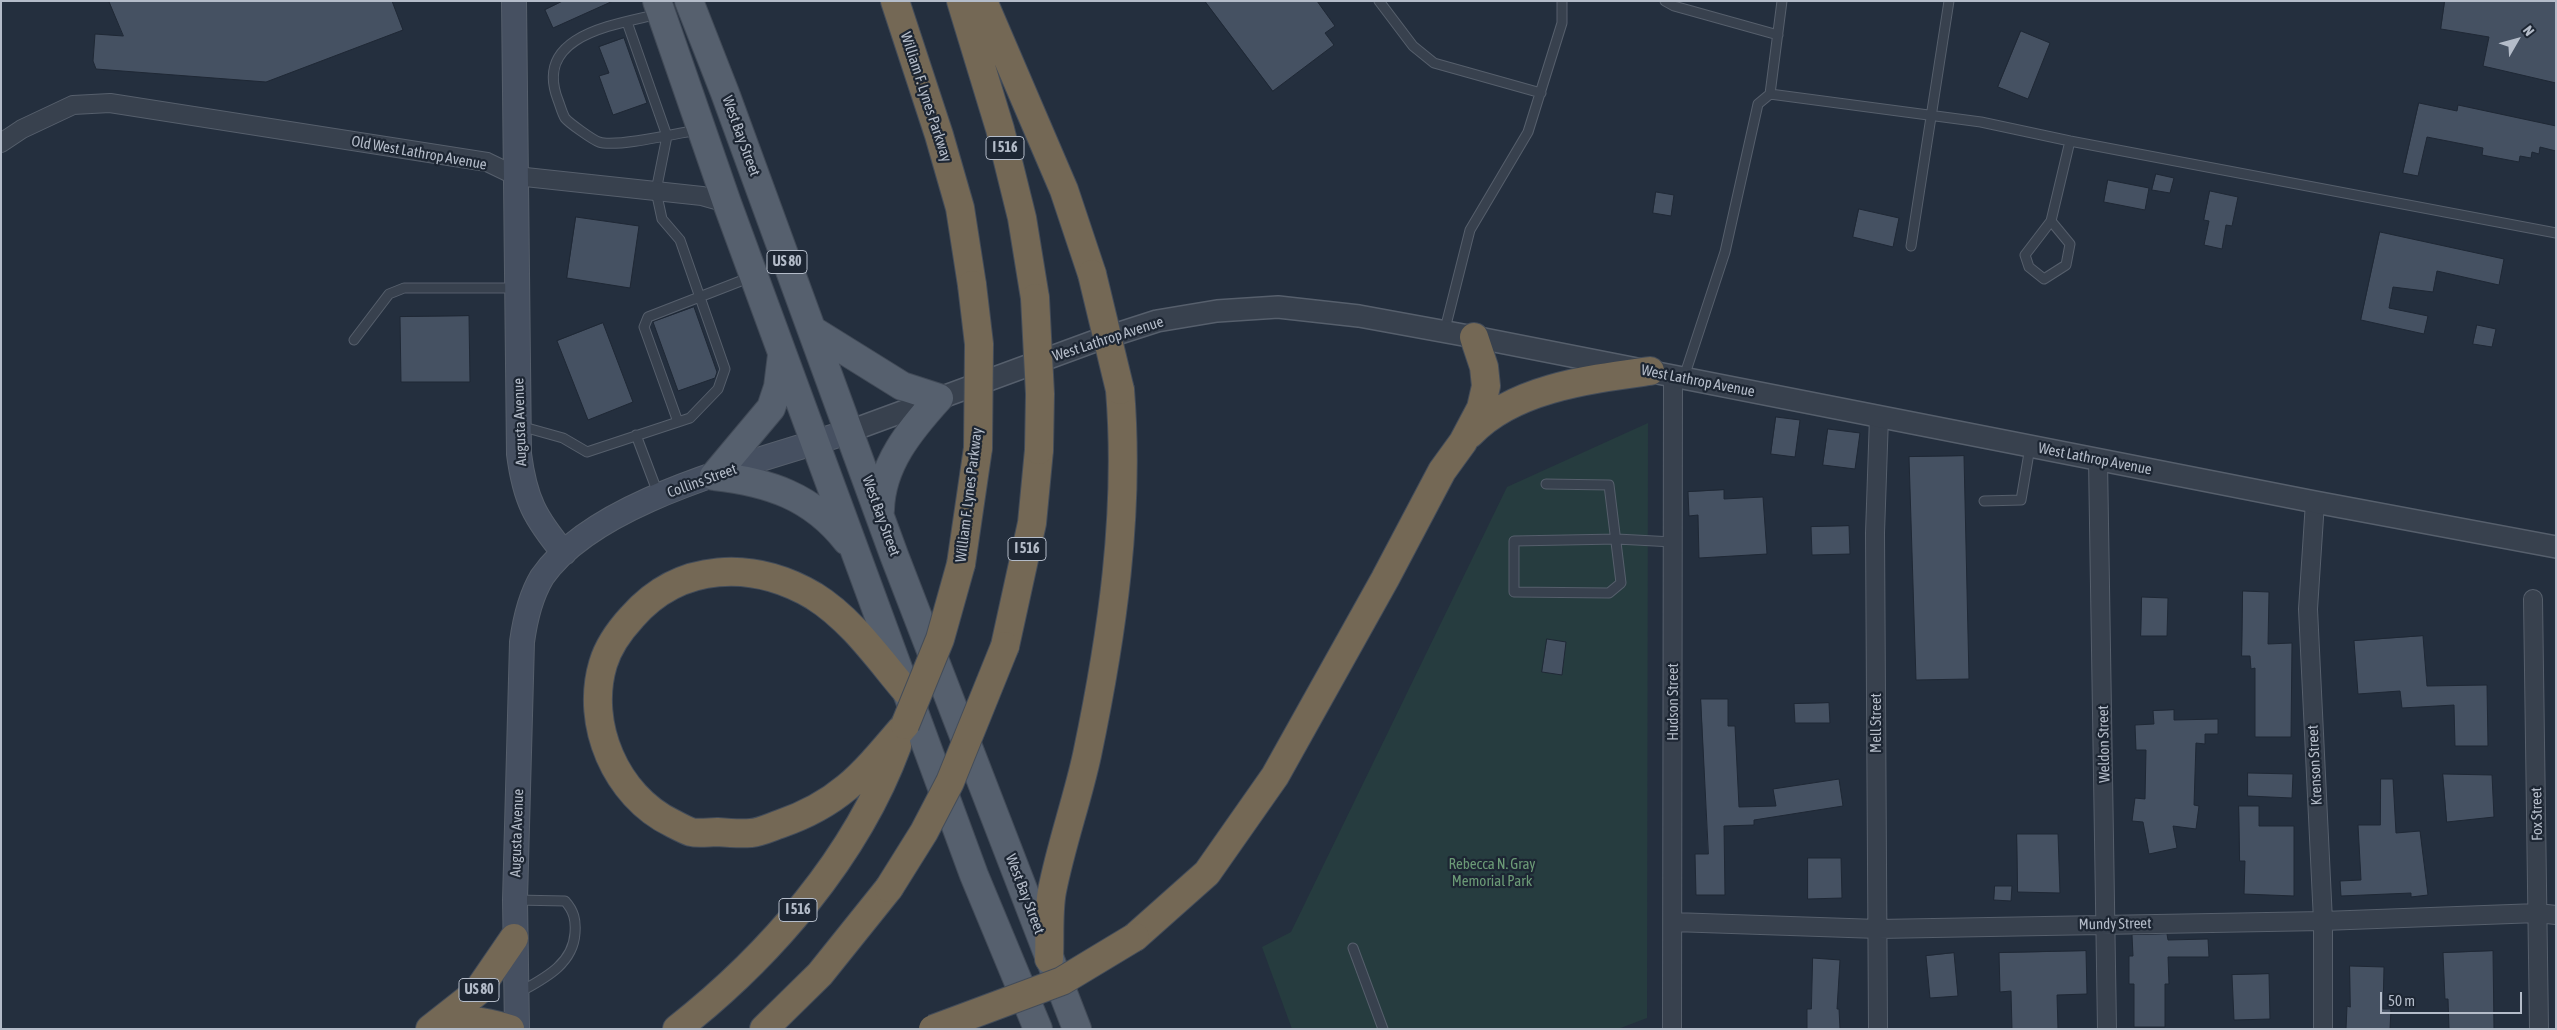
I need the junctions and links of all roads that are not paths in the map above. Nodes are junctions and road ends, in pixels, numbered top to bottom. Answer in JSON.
{"nodes":[{"id":1,"x":514,"y":1,"type":"edge"},
{"id":2,"x":688,"y":1,"type":"edge"},
{"id":3,"x":895,"y":1,"type":"edge"},
{"id":4,"x":961,"y":1,"type":"edge"},
{"id":5,"x":983,"y":1,"type":"edge"},
{"id":6,"x":1379,"y":1,"type":"edge"},
{"id":7,"x":1562,"y":1,"type":"edge"},
{"id":8,"x":1665,"y":1,"type":"edge"},
{"id":9,"x":1782,"y":1,"type":"edge"},
{"id":10,"x":1949,"y":1,"type":"edge"},
{"id":11,"x":659,"y":8,"type":"edge"},
{"id":12,"x":627,"y":22,"type":"junction"},
{"id":13,"x":1778,"y":35,"type":"junction"},
{"id":14,"x":1540,"y":93,"type":"junction"},
{"id":15,"x":1770,"y":94,"type":"junction"},
{"id":16,"x":1931,"y":115,"type":"junction"},
{"id":17,"x":701,"y":129,"type":"junction"},
{"id":18,"x":666,"y":136,"type":"junction"},
{"id":19,"x":2070,"y":141,"type":"junction"},
{"id":20,"x":1,"y":143,"type":"edge"},
{"id":21,"x":516,"y":176,"type":"junction"},
{"id":22,"x":656,"y":191,"type":"junction"},
{"id":23,"x":727,"y":202,"type":"junction"},
{"id":24,"x":2051,"y":221,"type":"junction"},
{"id":25,"x":2556,"y":233,"type":"edge"},
{"id":26,"x":1910,"y":246,"type":"dead end"},
{"id":27,"x":754,"y":276,"type":"junction"},
{"id":28,"x":517,"y":288,"type":"junction"},
{"id":29,"x":700,"y":296,"type":"junction"},
{"id":30,"x":812,"y":330,"type":"junction"},
{"id":31,"x":1444,"y":333,"type":"junction"},
{"id":32,"x":1474,"y":338,"type":"junction"},
{"id":33,"x":354,"y":340,"type":"dead end"},
{"id":34,"x":782,"y":353,"type":"junction"},
{"id":35,"x":1669,"y":375,"type":"junction"},
{"id":36,"x":939,"y":398,"type":"junction"},
{"id":37,"x":1880,"y":417,"type":"junction"},
{"id":38,"x":678,"y":422,"type":"junction"},
{"id":39,"x":519,"y":426,"type":"junction"},
{"id":40,"x":850,"y":431,"type":"junction"},
{"id":41,"x":636,"y":435,"type":"junction"},
{"id":42,"x":1463,"y":442,"type":"junction"},
{"id":43,"x":815,"y":443,"type":"junction"},
{"id":44,"x":2030,"y":446,"type":"junction"},
{"id":45,"x":2098,"y":460,"type":"junction"},
{"id":46,"x":714,"y":476,"type":"junction"},
{"id":47,"x":1546,"y":484,"type":"dead end"},
{"id":48,"x":658,"y":496,"type":"junction"},
{"id":49,"x":1984,"y":501,"type":"dead end"},
{"id":50,"x":2315,"y":502,"type":"junction"},
{"id":51,"x":880,"y":514,"type":"junction"},
{"id":52,"x":1617,"y":539,"type":"junction"},
{"id":53,"x":1673,"y":542,"type":"junction"},
{"id":54,"x":2556,"y":547,"type":"edge"},
{"id":55,"x":854,"y":550,"type":"junction"},
{"id":56,"x":564,"y":554,"type":"junction"},
{"id":57,"x":2533,"y":599,"type":"dead end"},
{"id":58,"x":906,"y":691,"type":"junction"},
{"id":59,"x":882,"y":764,"type":"junction"},
{"id":60,"x":515,"y":900,"type":"junction"},
{"id":61,"x":2538,"y":913,"type":"junction"},
{"id":62,"x":2556,"y":915,"type":"edge"},
{"id":63,"x":2323,"y":921,"type":"junction"},
{"id":64,"x":1673,"y":922,"type":"junction"},
{"id":65,"x":2107,"y":924,"type":"junction"},
{"id":66,"x":1878,"y":929,"type":"junction"},
{"id":67,"x":514,"y":938,"type":"junction"},
{"id":68,"x":1353,"y":948,"type":"dead end"},
{"id":69,"x":1049,"y":959,"type":"junction"},
{"id":70,"x":516,"y":994,"type":"junction"},
{"id":71,"x":430,"y":1029,"type":"edge"},
{"id":72,"x":436,"y":1029,"type":"edge"},
{"id":73,"x":510,"y":1029,"type":"edge"},
{"id":74,"x":517,"y":1029,"type":"edge"},
{"id":75,"x":677,"y":1029,"type":"edge"},
{"id":76,"x":764,"y":1029,"type":"edge"},
{"id":77,"x":933,"y":1029,"type":"edge"},
{"id":78,"x":1038,"y":1029,"type":"edge"},
{"id":79,"x":1077,"y":1029,"type":"edge"},
{"id":80,"x":1383,"y":1029,"type":"edge"},
{"id":81,"x":1672,"y":1029,"type":"edge"},
{"id":82,"x":1878,"y":1029,"type":"edge"},
{"id":83,"x":2107,"y":1029,"type":"edge"},
{"id":84,"x":2323,"y":1029,"type":"edge"},
{"id":85,"x":2539,"y":1029,"type":"edge"}],
"edges":[{"from":1,"to":21,"type":"main road","name":"Augusta Avenue"},
{"from":2,"to":30,"type":"main road","name":"West Bay Street","number":"US 80"},
{"from":3,"to":59,"type":"highway","name":"William F. Lynes Parkway","bridge":true},
{"from":4,"to":76,"type":"highway","number":"I 516","bridge":true},
{"from":5,"to":69,"type":"highway","bridge":true},
{"from":6,"to":14,"type":"lane"},
{"from":7,"to":14,"type":"lane"},
{"from":8,"to":13,"type":"lane"},
{"from":9,"to":13,"type":"lane"},
{"from":10,"to":16,"type":"lane"},
{"from":11,"to":12,"type":"lane"},
{"from":11,"to":17,"type":"main road","number":"US 80"},
{"from":12,"to":18,"type":"lane"},
{"from":12,"to":18,"type":"lane"},
{"from":13,"to":15,"type":"lane"},
{"from":14,"to":31,"type":"lane"},
{"from":15,"to":16,"type":"lane"},
{"from":15,"to":35,"type":"lane"},
{"from":16,"to":19,"type":"lane"},
{"from":16,"to":26,"type":"lane"},
{"from":17,"to":18,"type":"lane"},
{"from":17,"to":23,"type":"main road","number":"US 80"},
{"from":18,"to":22,"type":"lane"},
{"from":19,"to":24,"type":"lane"},
{"from":19,"to":25,"type":"lane"},
{"from":20,"to":21,"type":"street","name":"Old West Lathrop Avenue"},
{"from":21,"to":22,"type":"street","name":"Old West Lathrop Avenue"},
{"from":21,"to":28,"type":"main road","name":"Augusta Avenue"},
{"from":22,"to":23,"type":"street","name":"Old West Lathrop Avenue"},
{"from":22,"to":29,"type":"lane"},
{"from":23,"to":27,"type":"main road","number":"US 80"},
{"from":24,"to":24,"type":"lane"},
{"from":27,"to":29,"type":"lane"},
{"from":27,"to":34,"type":"main road","number":"US 80"},
{"from":28,"to":33,"type":"lane"},
{"from":28,"to":39,"type":"main road","name":"Augusta Avenue"},
{"from":29,"to":38,"type":"lane"},
{"from":29,"to":38,"type":"lane"},
{"from":30,"to":36,"type":"main road"},
{"from":30,"to":40,"type":"main road","name":"West Bay Street","number":"US 80"},
{"from":31,"to":32,"type":"street","name":"West Lathrop Avenue"},
{"from":31,"to":36,"type":"street","name":"West Lathrop Avenue"},
{"from":32,"to":35,"type":"street","name":"West Lathrop Avenue"},
{"from":32,"to":42,"type":"highway"},
{"from":34,"to":43,"type":"main road"},
{"from":34,"to":46,"type":"main road"},
{"from":35,"to":37,"type":"street","name":"West Lathrop Avenue"},
{"from":35,"to":42,"type":"highway"},
{"from":35,"to":53,"type":"street","name":"Hudson Street"},
{"from":36,"to":40,"type":"street","name":"West Lathrop Avenue"},
{"from":36,"to":51,"type":"main road"},
{"from":37,"to":44,"type":"street","name":"West Lathrop Avenue"},
{"from":37,"to":66,"type":"street","name":"Mell Street"},
{"from":38,"to":41,"type":"lane"},
{"from":39,"to":41,"type":"lane"},
{"from":39,"to":56,"type":"main road","name":"Augusta Avenue"},
{"from":40,"to":43,"type":"main road","name":"Collins Street","number":"US 80"},
{"from":40,"to":51,"type":"main road","name":"West Bay Street"},
{"from":41,"to":48,"type":"lane"},
{"from":42,"to":77,"type":"highway","bridge":true},
{"from":43,"to":46,"type":"main road","name":"Collins Street","number":"US 80"},
{"from":43,"to":55,"type":"main road"},
{"from":44,"to":45,"type":"street","name":"West Lathrop Avenue"},
{"from":44,"to":49,"type":"lane"},
{"from":45,"to":50,"type":"street","name":"West Lathrop Avenue"},
{"from":45,"to":65,"type":"street","name":"Weldon Street"},
{"from":46,"to":48,"type":"main road","name":"Collins Street","number":"US 80"},
{"from":46,"to":55,"type":"main road"},
{"from":47,"to":52,"type":"lane"},
{"from":48,"to":56,"type":"main road","name":"Collins Street","number":"US 80"},
{"from":50,"to":54,"type":"street","name":"West Lathrop Avenue"},
{"from":50,"to":63,"type":"street","name":"Krenson Street"},
{"from":51,"to":69,"type":"main road","name":"West Bay Street"},
{"from":52,"to":52,"type":"lane"},
{"from":52,"to":53,"type":"lane"},
{"from":53,"to":64,"type":"street","name":"Hudson Street"},
{"from":55,"to":58,"type":"main road"},
{"from":56,"to":60,"type":"main road","name":"Augusta Avenue","number":"US 80"},
{"from":57,"to":61,"type":"street","name":"Fox Street"},
{"from":58,"to":59,"type":"highway"},
{"from":58,"to":78,"type":"main road"},
{"from":59,"to":75,"type":"highway","number":"I 516"},
{"from":60,"to":67,"type":"main road","name":"Augusta Avenue","number":"US 80"},
{"from":60,"to":70,"type":"lane"},
{"from":61,"to":62,"type":"street","name":"Mundy Street"},
{"from":61,"to":63,"type":"street","name":"Mundy Street"},
{"from":61,"to":85,"type":"street","name":"Fox Street"},
{"from":63,"to":65,"type":"street","name":"Mundy Street"},
{"from":63,"to":84,"type":"street","name":"Krenson Street"},
{"from":64,"to":66,"type":"street","name":"Mundy Street"},
{"from":64,"to":81,"type":"street","name":"Hudson Street"},
{"from":65,"to":66,"type":"street","name":"Mundy Street"},
{"from":65,"to":83,"type":"street","name":"Weldon Street"},
{"from":66,"to":82,"type":"street","name":"Mell Street"},
{"from":67,"to":70,"type":"main road","name":"Augusta Avenue","number":"US 80"},
{"from":67,"to":71,"type":"highway","number":"US 80"},
{"from":68,"to":80,"type":"lane"},
{"from":69,"to":79,"type":"main road","name":"West Bay Street"},
{"from":70,"to":74,"type":"main road","name":"Augusta Avenue","number":"US 80"},
{"from":72,"to":73,"type":"highway"}]}
